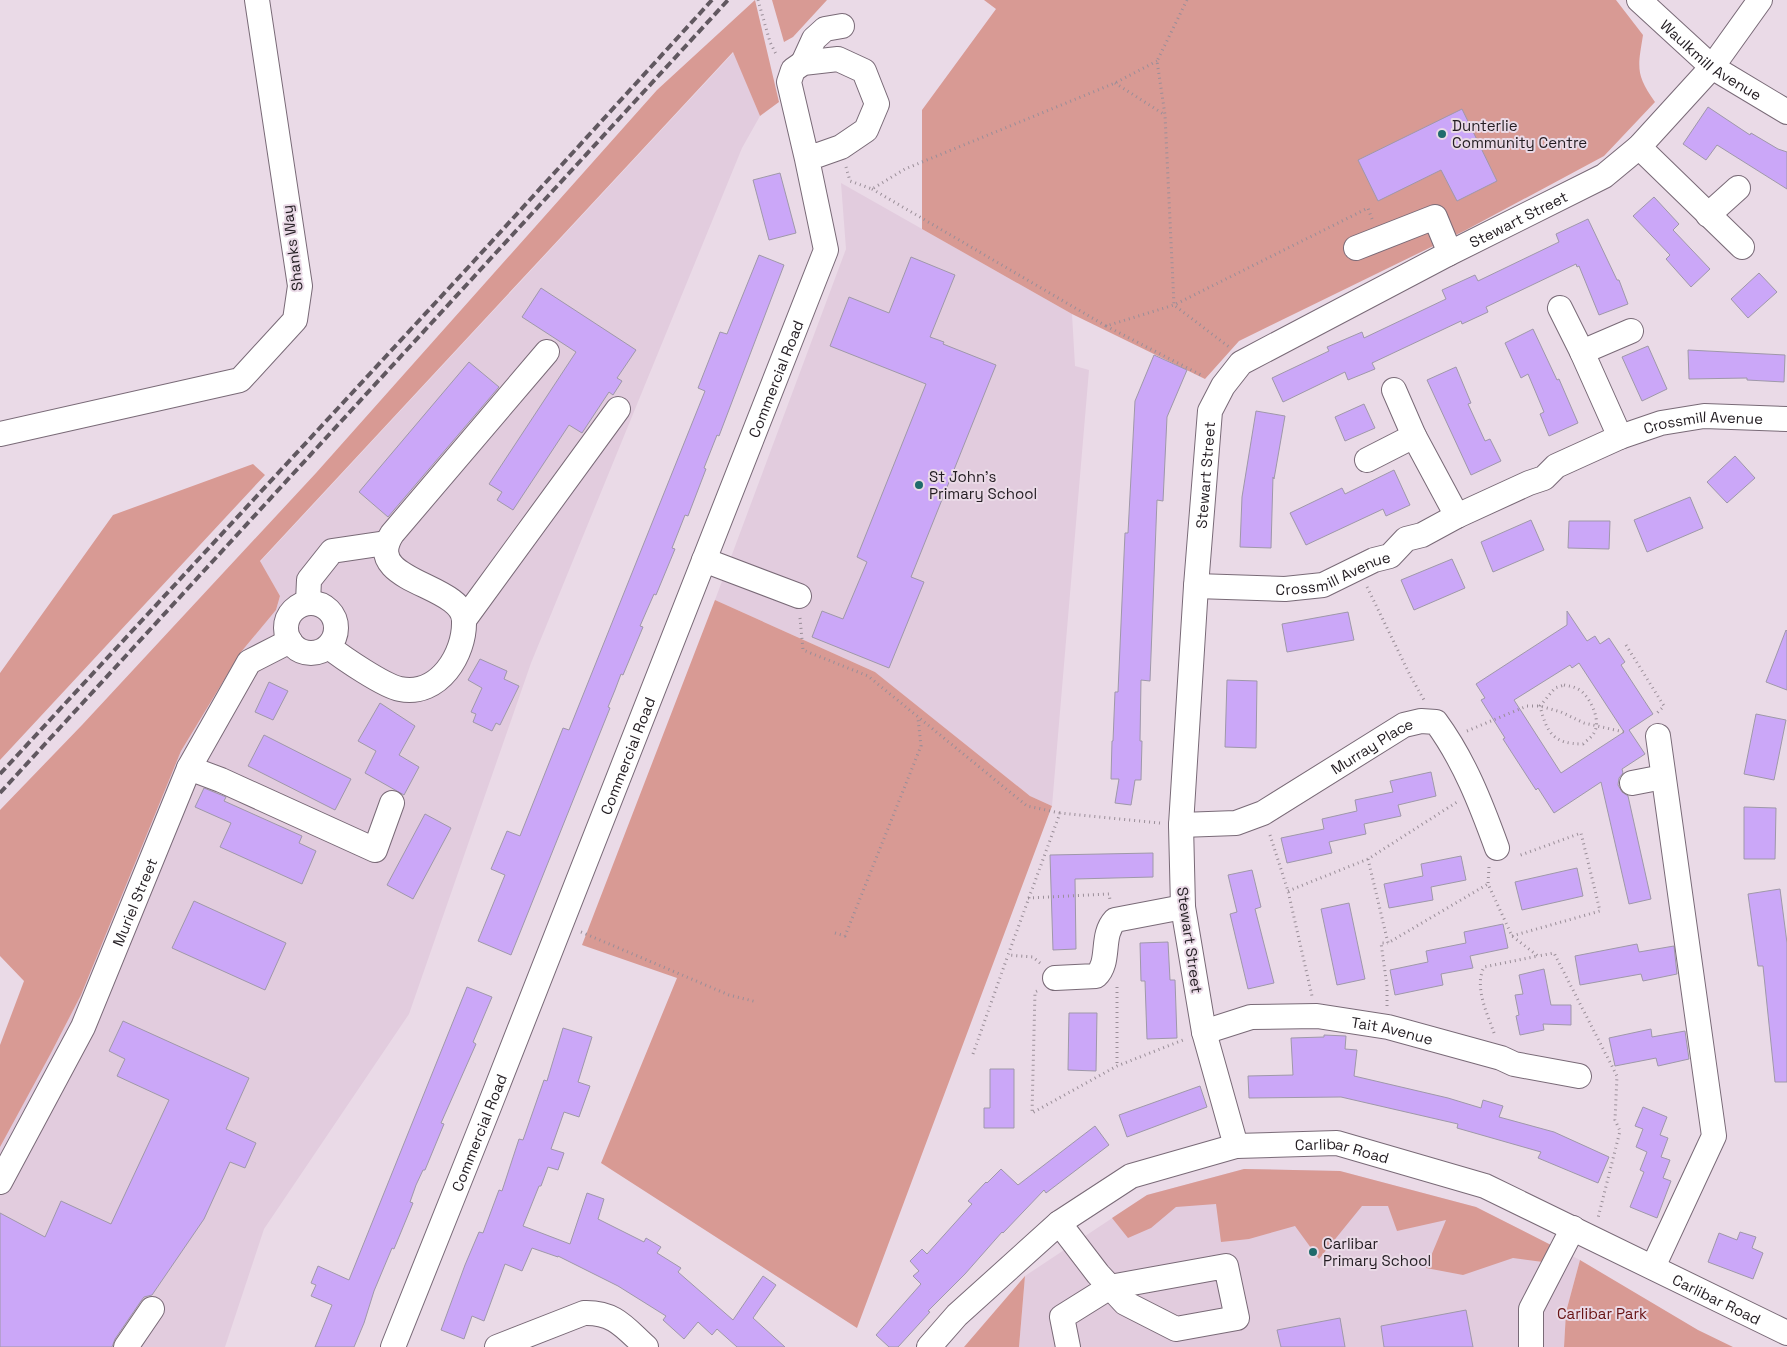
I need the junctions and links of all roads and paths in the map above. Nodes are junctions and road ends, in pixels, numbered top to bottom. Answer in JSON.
{"nodes":[{"id":1,"x":257,"y":0,"type":"edge"},
{"id":2,"x":758,"y":0,"type":"edge"},
{"id":3,"x":1187,"y":0,"type":"edge"},
{"id":4,"x":1639,"y":0,"type":"edge"},
{"id":5,"x":1760,"y":0,"type":"edge"},
{"id":6,"x":842,"y":26,"type":"dead end"},
{"id":7,"x":1156,"y":61,"type":"junction"},
{"id":8,"x":803,"y":63,"type":"junction"},
{"id":9,"x":1712,"y":68,"type":"junction"},
{"id":10,"x":789,"y":82,"type":"junction"},
{"id":11,"x":1116,"y":83,"type":"junction"},
{"id":12,"x":1787,"y":112,"type":"edge"},
{"id":13,"x":1165,"y":115,"type":"junction"},
{"id":14,"x":841,"y":147,"type":"junction"},
{"id":15,"x":1639,"y":147,"type":"junction"},
{"id":16,"x":807,"y":159,"type":"junction"},
{"id":17,"x":1738,"y":188,"type":"dead end"},
{"id":18,"x":872,"y":189,"type":"junction"},
{"id":19,"x":1708,"y":215,"type":"junction"},
{"id":20,"x":1380,"y":238,"type":"junction"},
{"id":21,"x":1742,"y":247,"type":"dead end"},
{"id":22,"x":1356,"y":248,"type":"dead end"},
{"id":23,"x":1448,"y":254,"type":"junction"},
{"id":24,"x":1174,"y":305,"type":"junction"},
{"id":25,"x":1560,"y":308,"type":"dead end"},
{"id":26,"x":1106,"y":326,"type":"junction"},
{"id":27,"x":1632,"y":331,"type":"dead end"},
{"id":28,"x":547,"y":352,"type":"dead end"},
{"id":29,"x":1582,"y":352,"type":"junction"},
{"id":30,"x":1241,"y":363,"type":"junction"},
{"id":31,"x":1223,"y":386,"type":"junction"},
{"id":32,"x":1394,"y":390,"type":"dead end"},
{"id":33,"x":618,"y":410,"type":"dead end"},
{"id":34,"x":1787,"y":419,"type":"edge"},
{"id":35,"x":0,"y":434,"type":"edge"},
{"id":36,"x":1414,"y":436,"type":"junction"},
{"id":37,"x":1620,"y":437,"type":"junction"},
{"id":38,"x":1367,"y":460,"type":"dead end"},
{"id":39,"x":1457,"y":516,"type":"junction"},
{"id":40,"x":386,"y":543,"type":"junction"},
{"id":41,"x":704,"y":560,"type":"junction"},
{"id":42,"x":1358,"y":568,"type":"junction"},
{"id":43,"x":1196,"y":586,"type":"junction"},
{"id":44,"x":799,"y":596,"type":"joint"},
{"id":45,"x":308,"y":602,"type":"junction"},
{"id":46,"x":464,"y":620,"type":"junction"},
{"id":47,"x":290,"y":641,"type":"junction"},
{"id":48,"x":1626,"y":645,"type":"dead end"},
{"id":49,"x":329,"y":647,"type":"junction"},
{"id":50,"x":1540,"y":706,"type":"junction"},
{"id":51,"x":918,"y":717,"type":"junction"},
{"id":52,"x":1596,"y":727,"type":"junction"},
{"id":53,"x":1655,"y":727,"type":"joint"},
{"id":54,"x":1442,"y":730,"type":"junction"},
{"id":55,"x":1624,"y":732,"type":"dead end"},
{"id":56,"x":189,"y":768,"type":"junction"},
{"id":57,"x":1663,"y":777,"type":"junction"},
{"id":58,"x":1632,"y":783,"type":"dead end"},
{"id":59,"x":1476,"y":791,"type":"junction"},
{"id":60,"x":392,"y":803,"type":"dead end"},
{"id":61,"x":1060,"y":813,"type":"dead end"},
{"id":62,"x":1263,"y":813,"type":"junction"},
{"id":63,"x":1181,"y":825,"type":"junction"},
{"id":64,"x":1501,"y":857,"type":"junction"},
{"id":65,"x":1368,"y":859,"type":"junction"},
{"id":66,"x":1488,"y":884,"type":"junction"},
{"id":67,"x":1288,"y":891,"type":"junction"},
{"id":68,"x":1028,"y":898,"type":"dead end"},
{"id":69,"x":1183,"y":907,"type":"junction"},
{"id":70,"x":1115,"y":920,"type":"junction"},
{"id":71,"x":561,"y":924,"type":"junction"},
{"id":72,"x":835,"y":933,"type":"dead end"},
{"id":73,"x":1512,"y":936,"type":"junction"},
{"id":74,"x":1388,"y":943,"type":"junction"},
{"id":75,"x":1008,"y":955,"type":"dead end"},
{"id":76,"x":1538,"y":956,"type":"junction"},
{"id":77,"x":1104,"y":957,"type":"junction"},
{"id":78,"x":1055,"y":978,"type":"dead end"},
{"id":79,"x":757,"y":1002,"type":"dead end"},
{"id":80,"x":1317,"y":1016,"type":"junction"},
{"id":81,"x":1388,"y":1027,"type":"junction"},
{"id":82,"x":1204,"y":1032,"type":"junction"},
{"id":83,"x":973,"y":1054,"type":"dead end"},
{"id":84,"x":1501,"y":1058,"type":"junction"},
{"id":85,"x":1579,"y":1076,"type":"dead end"},
{"id":86,"x":1236,"y":1146,"type":"junction"},
{"id":87,"x":0,"y":1182,"type":"edge"},
{"id":88,"x":1059,"y":1223,"type":"junction"},
{"id":89,"x":1583,"y":1233,"type":"junction"},
{"id":90,"x":1653,"y":1267,"type":"junction"},
{"id":91,"x":1110,"y":1287,"type":"junction"},
{"id":92,"x":152,"y":1309,"type":"dead end"},
{"id":93,"x":1787,"y":1333,"type":"edge"},
{"id":94,"x":1174,"y":1338,"type":"edge"},
{"id":95,"x":126,"y":1347,"type":"edge"},
{"id":96,"x":393,"y":1347,"type":"edge"},
{"id":97,"x":497,"y":1347,"type":"edge"},
{"id":98,"x":646,"y":1347,"type":"edge"},
{"id":99,"x":929,"y":1347,"type":"edge"},
{"id":100,"x":1068,"y":1347,"type":"edge"},
{"id":101,"x":1531,"y":1347,"type":"edge"}],
"edges":[{"from":1,"to":35,"type":"street","name":"Shanks Way"},
{"from":2,"to":10,"type":"path"},
{"from":3,"to":7,"type":"path"},
{"from":4,"to":9,"type":"street","name":"Waulkmill Avenue"},
{"from":5,"to":9,"type":"street","name":"Stewart Street"},
{"from":6,"to":8,"type":"street"},
{"from":7,"to":11,"type":"path"},
{"from":7,"to":13,"type":"path"},
{"from":8,"to":10,"type":"street"},
{"from":8,"to":14,"type":"street"},
{"from":9,"to":12,"type":"street","name":"Waulkmill Avenue"},
{"from":9,"to":15,"type":"street","name":"Stewart Street"},
{"from":10,"to":16,"type":"street","name":"Commercial Road"},
{"from":11,"to":13,"type":"path"},
{"from":11,"to":18,"type":"path"},
{"from":13,"to":24,"type":"path"},
{"from":14,"to":16,"type":"street"},
{"from":14,"to":18,"type":"path"},
{"from":15,"to":19,"type":"street"},
{"from":15,"to":23,"type":"street","name":"Stewart Street"},
{"from":16,"to":41,"type":"street","name":"Commercial Road"},
{"from":17,"to":19,"type":"street"},
{"from":18,"to":26,"type":"path"},
{"from":19,"to":21,"type":"street"},
{"from":20,"to":22,"type":"street"},
{"from":20,"to":23,"type":"street"},
{"from":20,"to":24,"type":"path"},
{"from":23,"to":30,"type":"street","name":"Stewart Street"},
{"from":24,"to":26,"type":"path"},
{"from":24,"to":30,"type":"path"},
{"from":25,"to":29,"type":"street"},
{"from":26,"to":31,"type":"path"},
{"from":27,"to":29,"type":"street"},
{"from":28,"to":40,"type":"street"},
{"from":29,"to":37,"type":"street"},
{"from":30,"to":31,"type":"street","name":"Stewart Street"},
{"from":31,"to":43,"type":"street","name":"Stewart Street"},
{"from":32,"to":36,"type":"street"},
{"from":33,"to":46,"type":"street"},
{"from":34,"to":37,"type":"street","name":"Crossmill Avenue"},
{"from":36,"to":38,"type":"street"},
{"from":36,"to":39,"type":"street"},
{"from":37,"to":39,"type":"street","name":"Crossmill Avenue"},
{"from":39,"to":42,"type":"street","name":"Crossmill Avenue"},
{"from":40,"to":45,"type":"street"},
{"from":40,"to":46,"type":"street"},
{"from":41,"to":44,"type":"street"},
{"from":41,"to":71,"type":"street","name":"Commercial Road"},
{"from":42,"to":43,"type":"street","name":"Crossmill Avenue"},
{"from":42,"to":54,"type":"path"},
{"from":43,"to":63,"type":"street","name":"Stewart Street"},
{"from":44,"to":51,"type":"path"},
{"from":45,"to":47,"type":"street"},
{"from":45,"to":49,"type":"street"},
{"from":46,"to":49,"type":"street"},
{"from":47,"to":49,"type":"street"},
{"from":47,"to":56,"type":"street","name":"Muriel Street"},
{"from":48,"to":53,"type":"path"},
{"from":50,"to":52,"type":"path"},
{"from":50,"to":52,"type":"path"},
{"from":50,"to":52,"type":"path"},
{"from":50,"to":54,"type":"path"},
{"from":51,"to":61,"type":"path"},
{"from":51,"to":72,"type":"path"},
{"from":52,"to":55,"type":"path"},
{"from":53,"to":57,"type":"street"},
{"from":54,"to":59,"type":"street"},
{"from":54,"to":62,"type":"street","name":"Murray Place"},
{"from":56,"to":60,"type":"street"},
{"from":56,"to":87,"type":"street","name":"Muriel Street"},
{"from":57,"to":58,"type":"street"},
{"from":57,"to":90,"type":"street"},
{"from":59,"to":64,"type":"street"},
{"from":59,"to":65,"type":"path"},
{"from":62,"to":63,"type":"street","name":"Murray Place"},
{"from":62,"to":67,"type":"path"},
{"from":63,"to":69,"type":"street","name":"Stewart Street"},
{"from":64,"to":66,"type":"path"},
{"from":64,"to":73,"type":"path"},
{"from":65,"to":67,"type":"path"},
{"from":65,"to":74,"type":"path"},
{"from":66,"to":73,"type":"path"},
{"from":66,"to":74,"type":"path"},
{"from":67,"to":80,"type":"path"},
{"from":68,"to":70,"type":"path"},
{"from":69,"to":70,"type":"street"},
{"from":69,"to":82,"type":"street","name":"Stewart Street"},
{"from":70,"to":77,"type":"street"},
{"from":71,"to":79,"type":"path"},
{"from":71,"to":96,"type":"street","name":"Commercial Road"},
{"from":73,"to":76,"type":"path"},
{"from":74,"to":81,"type":"path"},
{"from":75,"to":83,"type":"path"},
{"from":76,"to":84,"type":"path"},
{"from":76,"to":89,"type":"path"},
{"from":77,"to":78,"type":"street"},
{"from":77,"to":82,"type":"path"},
{"from":80,"to":81,"type":"street","name":"Tait Avenue"},
{"from":80,"to":82,"type":"street","name":"Tait Avenue"},
{"from":81,"to":84,"type":"street","name":"Tait Avenue"},
{"from":82,"to":86,"type":"street","name":"Stewart Street"},
{"from":84,"to":85,"type":"street","name":"Tait Avenue"},
{"from":86,"to":88,"type":"street","name":"Carlibar Road"},
{"from":86,"to":89,"type":"street","name":"Carlibar Road"},
{"from":88,"to":91,"type":"street"},
{"from":88,"to":99,"type":"street","name":"Carlibar Road"},
{"from":89,"to":90,"type":"street","name":"Carlibar Road"},
{"from":89,"to":101,"type":"street"},
{"from":90,"to":93,"type":"street","name":"Carlibar Road"},
{"from":91,"to":94,"type":"street"},
{"from":91,"to":94,"type":"street"},
{"from":91,"to":100,"type":"street"},
{"from":92,"to":95,"type":"street"},
{"from":97,"to":98,"type":"street"}]}
